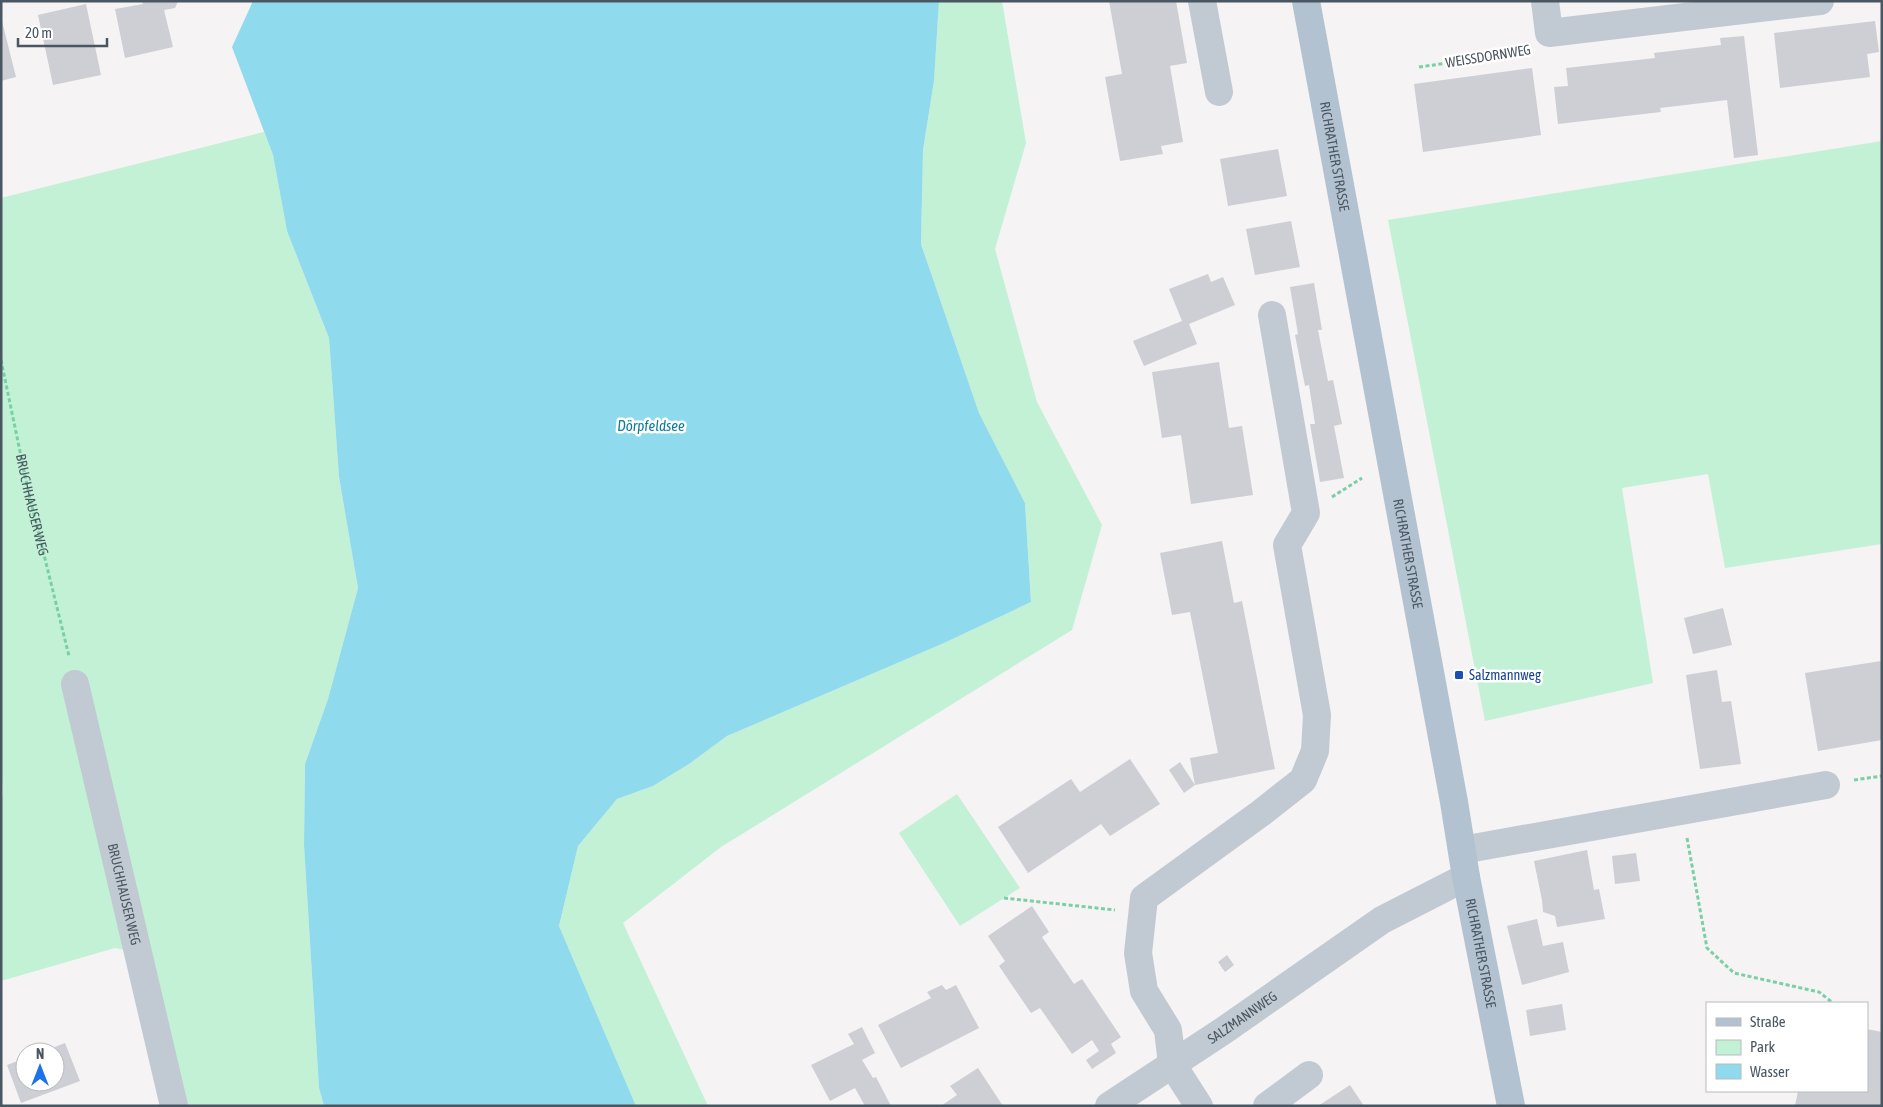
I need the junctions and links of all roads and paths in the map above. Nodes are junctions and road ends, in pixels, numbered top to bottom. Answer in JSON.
{"nodes":[{"id":1,"x":1202,"y":1,"type":"edge"},
{"id":2,"x":1306,"y":1,"type":"edge"},
{"id":3,"x":1545,"y":1,"type":"edge"},
{"id":4,"x":1820,"y":1,"type":"edge"},
{"id":5,"x":1628,"y":13,"type":"edge"},
{"id":6,"x":1549,"y":32,"type":"junction"},
{"id":7,"x":1419,"y":67,"type":"dead end"},
{"id":8,"x":1219,"y":92,"type":"dead end"},
{"id":9,"x":1272,"y":315,"type":"dead end"},
{"id":10,"x":1,"y":360,"type":"edge"},
{"id":11,"x":69,"y":658,"type":"dead end"},
{"id":12,"x":75,"y":684,"type":"dead end"},
{"id":13,"x":1826,"y":785,"type":"dead end"},
{"id":14,"x":1682,"y":811,"type":"junction"},
{"id":15,"x":1462,"y":850,"type":"junction"},
{"id":16,"x":1466,"y":877,"type":"junction"},
{"id":17,"x":1004,"y":898,"type":"dead end"},
{"id":18,"x":1142,"y":912,"type":"junction"},
{"id":19,"x":1832,"y":1002,"type":"edge"},
{"id":20,"x":1172,"y":1064,"type":"junction"},
{"id":21,"x":1309,"y":1076,"type":"dead end"},
{"id":22,"x":174,"y":1106,"type":"edge"},
{"id":23,"x":1109,"y":1106,"type":"edge"},
{"id":24,"x":1199,"y":1106,"type":"edge"},
{"id":25,"x":1266,"y":1106,"type":"edge"},
{"id":26,"x":1511,"y":1106,"type":"edge"}],
"edges":[{"from":1,"to":8,"type":"street"},
{"from":2,"to":15,"type":"main road","name":"RICHRATHER STRASSE"},
{"from":3,"to":6,"type":"street"},
{"from":4,"to":5,"type":"street"},
{"from":5,"to":6,"type":"street"},
{"from":6,"to":7,"type":"path","name":"WEISSDORNWEG"},
{"from":9,"to":18,"type":"street"},
{"from":10,"to":11,"type":"path","name":"BRUCHHAUSER WEG"},
{"from":12,"to":22,"type":"street","name":"BRUCHHAUSER WEG"},
{"from":13,"to":14,"type":"street"},
{"from":14,"to":15,"type":"street"},
{"from":14,"to":19,"type":"path"},
{"from":15,"to":16,"type":"main road","name":"RICHRATHER STRASSE"},
{"from":16,"to":20,"type":"street","name":"SALZMANNWEG"},
{"from":16,"to":26,"type":"main road","name":"RICHRATHER STRASSE"},
{"from":17,"to":18,"type":"path"},
{"from":18,"to":20,"type":"street"},
{"from":20,"to":23,"type":"street","name":"SALZMANNWEG"},
{"from":20,"to":24,"type":"street"},
{"from":21,"to":25,"type":"street"}]}
